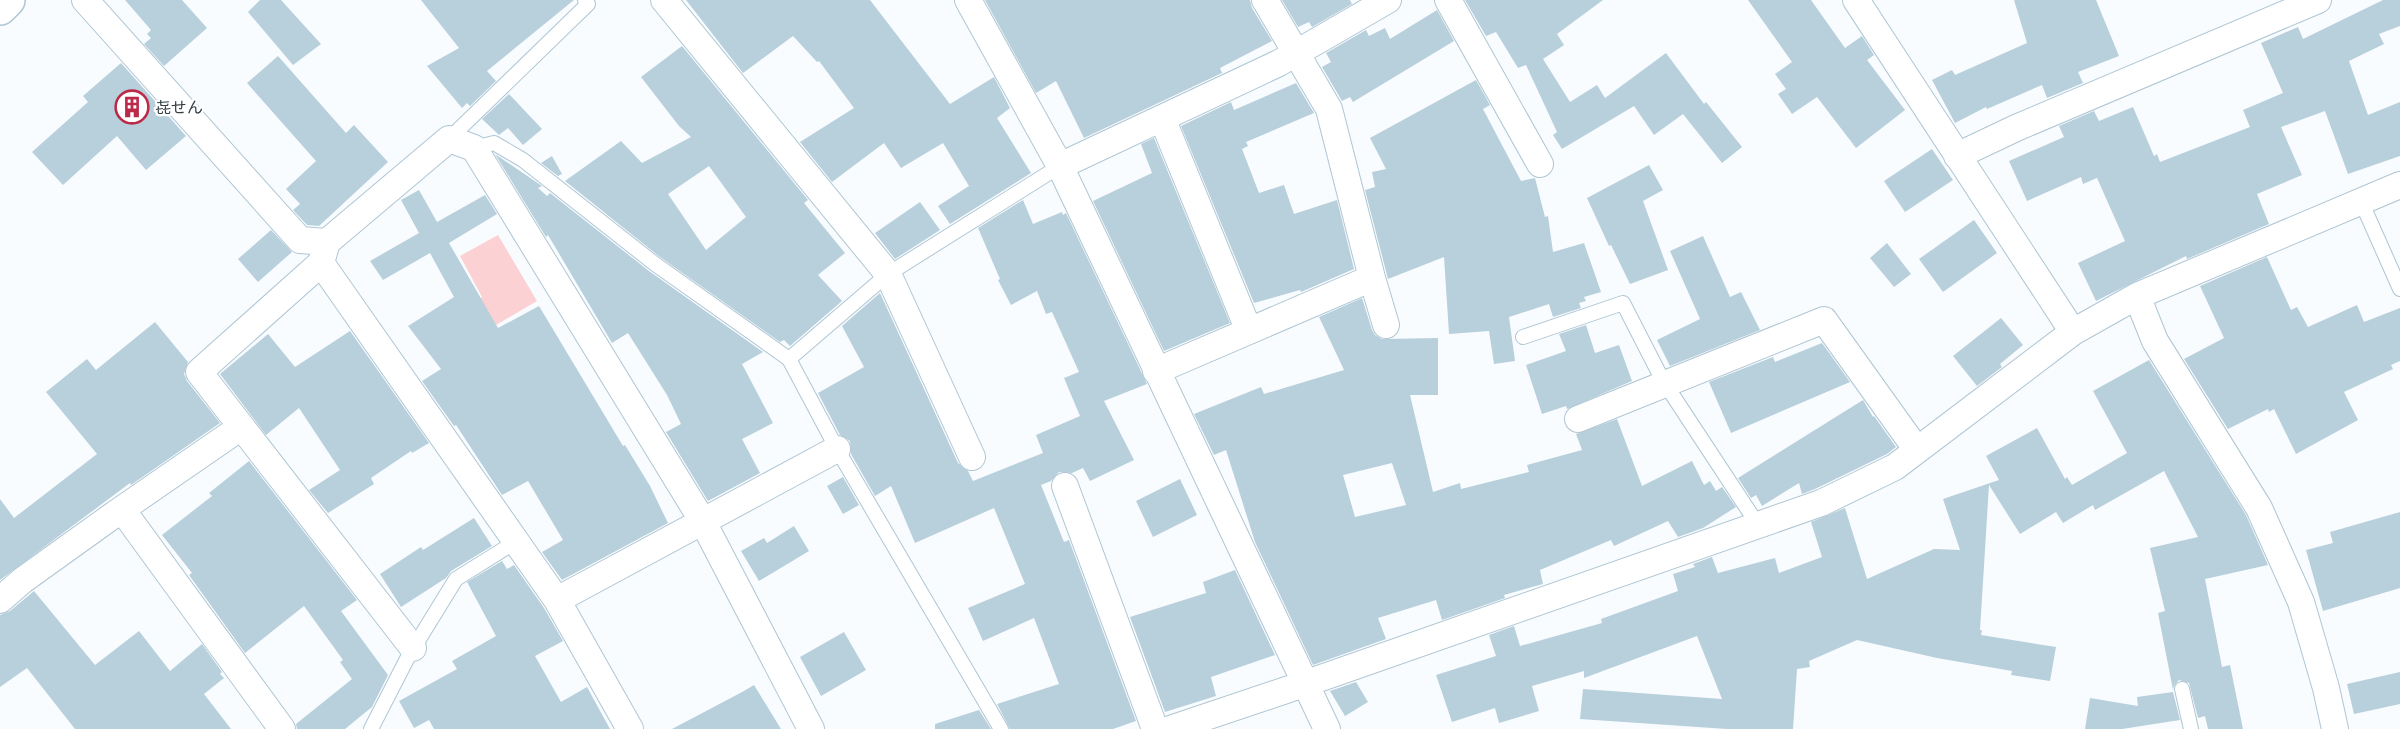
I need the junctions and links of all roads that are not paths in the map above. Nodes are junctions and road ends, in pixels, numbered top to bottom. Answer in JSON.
{"nodes":[{"id":1,"x":8,"y":0,"type":"edge"},
{"id":2,"x":85,"y":0,"type":"edge"},
{"id":3,"x":585,"y":0,"type":"edge"},
{"id":4,"x":664,"y":0,"type":"edge"},
{"id":5,"x":968,"y":0,"type":"edge"},
{"id":6,"x":1265,"y":0,"type":"edge"},
{"id":7,"x":1388,"y":0,"type":"edge"},
{"id":8,"x":1448,"y":0,"type":"edge"},
{"id":9,"x":1857,"y":0,"type":"edge"},
{"id":10,"x":2318,"y":0,"type":"edge"},
{"id":11,"x":0,"y":8,"type":"edge"},
{"id":12,"x":1296,"y":53,"type":"junction"},
{"id":13,"x":1162,"y":118,"type":"junction"},
{"id":14,"x":449,"y":139,"type":"junction"},
{"id":15,"x":474,"y":148,"type":"junction"},
{"id":16,"x":1957,"y":156,"type":"junction"},
{"id":17,"x":1540,"y":164,"type":"dead end"},
{"id":18,"x":1060,"y":166,"type":"junction"},
{"id":19,"x":2400,"y":185,"type":"edge"},
{"id":20,"x":2361,"y":201,"type":"junction"},
{"id":21,"x":324,"y":252,"type":"junction"},
{"id":22,"x":888,"y":274,"type":"junction"},
{"id":23,"x":1372,"y":278,"type":"junction"},
{"id":24,"x":2400,"y":289,"type":"edge"},
{"id":25,"x":2138,"y":296,"type":"junction"},
{"id":26,"x":1386,"y":325,"type":"dead end"},
{"id":27,"x":1249,"y":331,"type":"junction"},
{"id":28,"x":2073,"y":332,"type":"junction"},
{"id":29,"x":1523,"y":337,"type":"dead end"},
{"id":30,"x":789,"y":359,"type":"junction"},
{"id":31,"x":1156,"y":371,"type":"junction"},
{"id":32,"x":1665,"y":384,"type":"junction"},
{"id":33,"x":1578,"y":419,"type":"dead end"},
{"id":34,"x":242,"y":427,"type":"junction"},
{"id":35,"x":837,"y":449,"type":"junction"},
{"id":36,"x":1917,"y":450,"type":"junction"},
{"id":37,"x":972,"y":457,"type":"dead end"},
{"id":38,"x":1065,"y":486,"type":"dead end"},
{"id":39,"x":115,"y":514,"type":"junction"},
{"id":40,"x":702,"y":520,"type":"junction"},
{"id":41,"x":1758,"y":525,"type":"junction"},
{"id":42,"x":517,"y":542,"type":"junction"},
{"id":43,"x":0,"y":600,"type":"edge"},
{"id":44,"x":557,"y":600,"type":"junction"},
{"id":45,"x":413,"y":648,"type":"junction"},
{"id":46,"x":1304,"y":684,"type":"junction"},
{"id":47,"x":2182,"y":689,"type":"dead end"},
{"id":48,"x":282,"y":729,"type":"edge"},
{"id":49,"x":371,"y":729,"type":"edge"},
{"id":50,"x":630,"y":729,"type":"edge"},
{"id":51,"x":811,"y":729,"type":"edge"},
{"id":52,"x":1001,"y":729,"type":"edge"},
{"id":53,"x":1155,"y":729,"type":"edge"},
{"id":54,"x":1170,"y":729,"type":"edge"},
{"id":55,"x":1327,"y":729,"type":"edge"},
{"id":56,"x":2191,"y":729,"type":"edge"},
{"id":57,"x":2335,"y":729,"type":"edge"}],
"edges":[{"from":1,"to":11,"type":"main road"},
{"from":2,"to":21,"type":"street"},
{"from":3,"to":14,"type":"lane"},
{"from":4,"to":22,"type":"street"},
{"from":5,"to":18,"type":"street"},
{"from":6,"to":12,"type":"street"},
{"from":7,"to":12,"type":"street"},
{"from":8,"to":17,"type":"street"},
{"from":9,"to":16,"type":"street"},
{"from":10,"to":16,"type":"street"},
{"from":12,"to":13,"type":"street"},
{"from":12,"to":23,"type":"street"},
{"from":13,"to":18,"type":"street"},
{"from":13,"to":27,"type":"street"},
{"from":14,"to":15,"type":"street"},
{"from":14,"to":21,"type":"street"},
{"from":15,"to":30,"type":"lane"},
{"from":15,"to":40,"type":"street"},
{"from":16,"to":28,"type":"street"},
{"from":18,"to":22,"type":"lane"},
{"from":18,"to":31,"type":"street"},
{"from":19,"to":20,"type":"street"},
{"from":20,"to":24,"type":"lane"},
{"from":20,"to":25,"type":"street"},
{"from":21,"to":34,"type":"street"},
{"from":21,"to":42,"type":"street"},
{"from":22,"to":30,"type":"lane"},
{"from":22,"to":37,"type":"street"},
{"from":23,"to":26,"type":"street"},
{"from":23,"to":27,"type":"street"},
{"from":25,"to":28,"type":"street"},
{"from":25,"to":57,"type":"street"},
{"from":27,"to":31,"type":"street"},
{"from":28,"to":36,"type":"street"},
{"from":29,"to":32,"type":"lane"},
{"from":30,"to":35,"type":"lane"},
{"from":31,"to":46,"type":"street"},
{"from":32,"to":33,"type":"street"},
{"from":32,"to":36,"type":"street"},
{"from":32,"to":41,"type":"lane"},
{"from":34,"to":39,"type":"street"},
{"from":34,"to":45,"type":"street"},
{"from":35,"to":40,"type":"street"},
{"from":35,"to":52,"type":"lane"},
{"from":36,"to":41,"type":"street"},
{"from":38,"to":53,"type":"street"},
{"from":39,"to":43,"type":"street"},
{"from":39,"to":48,"type":"street"},
{"from":40,"to":44,"type":"street"},
{"from":40,"to":51,"type":"street"},
{"from":41,"to":46,"type":"street"},
{"from":42,"to":44,"type":"street"},
{"from":42,"to":45,"type":"lane"},
{"from":44,"to":50,"type":"street"},
{"from":45,"to":49,"type":"lane"},
{"from":46,"to":54,"type":"street"},
{"from":46,"to":55,"type":"street"},
{"from":47,"to":56,"type":"lane"}]}
